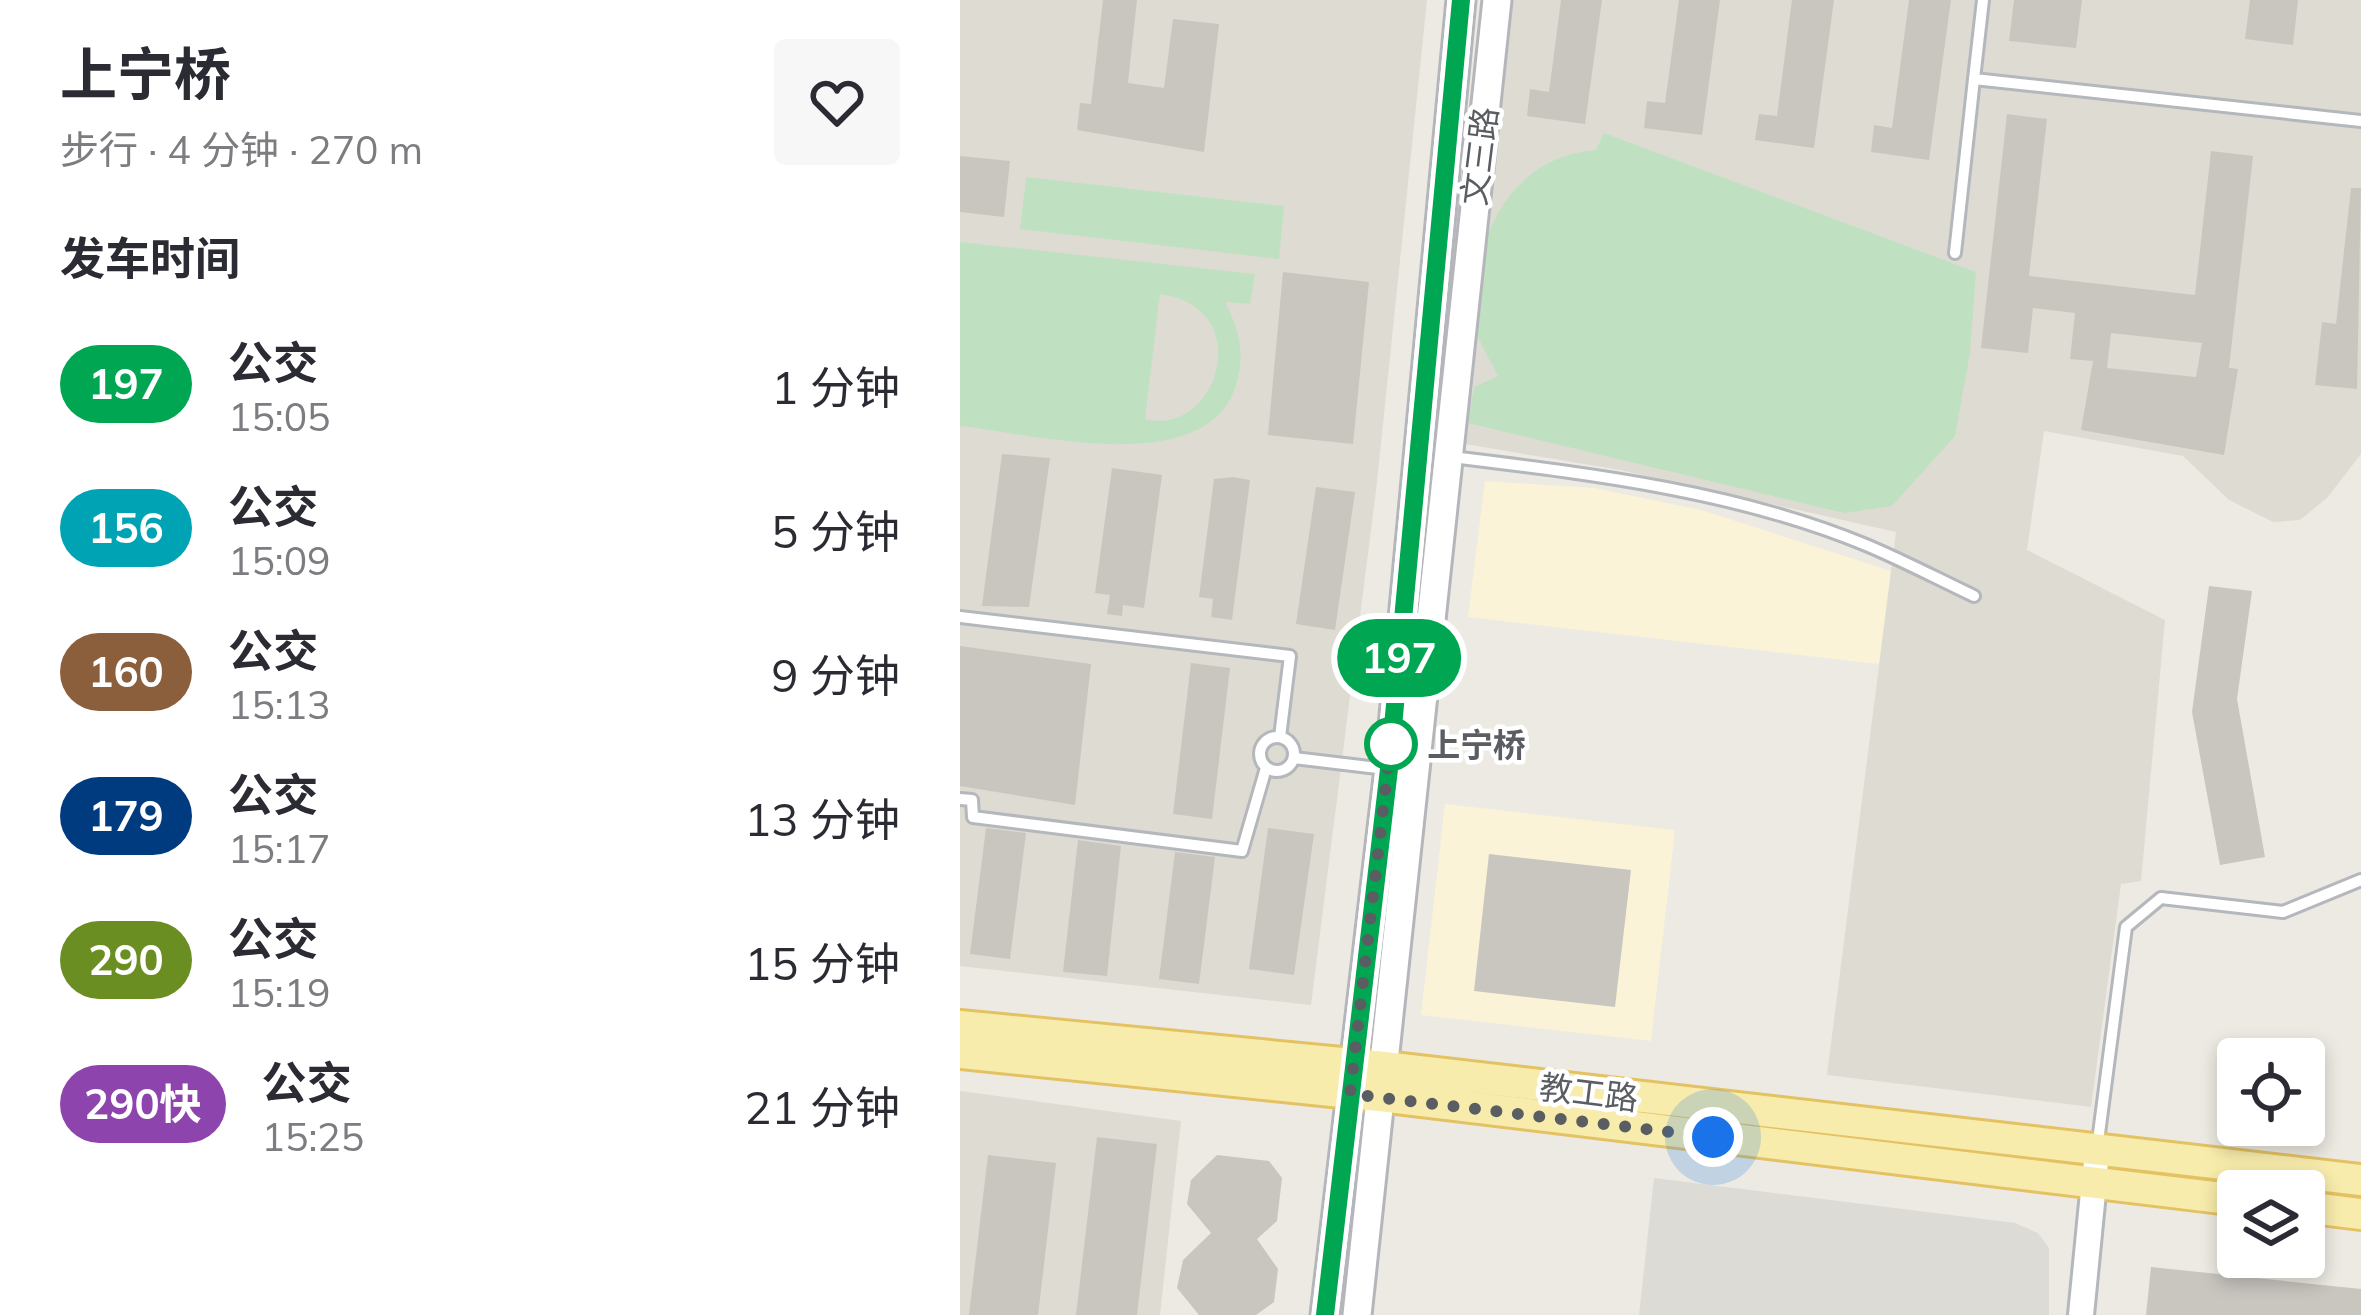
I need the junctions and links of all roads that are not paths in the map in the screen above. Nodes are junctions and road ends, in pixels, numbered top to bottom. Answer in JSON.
{"nodes":[{"id":1,"x":1461,"y":0,"type":"edge"},
{"id":2,"x":1497,"y":0,"type":"edge"},
{"id":3,"x":1983,"y":0,"type":"edge"},
{"id":4,"x":1974,"y":79,"type":"junction"},
{"id":5,"x":2361,"y":121,"type":"edge"},
{"id":6,"x":1955,"y":253,"type":"dead end"},
{"id":7,"x":1432,"y":454,"type":"junction"},
{"id":8,"x":1974,"y":596,"type":"dead end"},
{"id":9,"x":960,"y":617,"type":"edge"},
{"id":10,"x":1280,"y":737,"type":"junction"},
{"id":11,"x":1294,"y":758,"type":"junction"},
{"id":12,"x":1266,"y":768,"type":"junction"},
{"id":13,"x":1389,"y":769,"type":"junction"},
{"id":14,"x":960,"y":799,"type":"edge"},
{"id":15,"x":2361,"y":880,"type":"edge"},
{"id":16,"x":960,"y":1026,"type":"edge"},
{"id":17,"x":960,"y":1053,"type":"edge"},
{"id":18,"x":1367,"y":1081,"type":"junction"},
{"id":19,"x":2097,"y":1152,"type":"junction"},
{"id":20,"x":2361,"y":1180,"type":"edge"},
{"id":21,"x":2094,"y":1184,"type":"junction"},
{"id":22,"x":2217,"y":1198,"type":"edge"},
{"id":23,"x":2325,"y":1210,"type":"edge"},
{"id":24,"x":2361,"y":1214,"type":"edge"},
{"id":25,"x":1325,"y":1315,"type":"edge"},
{"id":26,"x":1358,"y":1315,"type":"edge"},
{"id":27,"x":2081,"y":1315,"type":"edge"}],
"edges":[{"from":1,"to":7,"type":"main road","name":"文三路"},
{"from":2,"to":7,"type":"main road","name":"文三路"},
{"from":3,"to":4,"type":"lane"},
{"from":4,"to":5,"type":"lane"},
{"from":4,"to":6,"type":"lane"},
{"from":7,"to":8,"type":"lane"},
{"from":7,"to":13,"type":"main road","name":"文三路"},
{"from":7,"to":18,"type":"main road","name":"文三路"},
{"from":9,"to":10,"type":"lane"},
{"from":10,"to":11,"type":"lane"},
{"from":10,"to":12,"type":"lane"},
{"from":11,"to":12,"type":"lane"},
{"from":11,"to":13,"type":"lane"},
{"from":12,"to":14,"type":"lane"},
{"from":13,"to":18,"type":"main road","name":"文三路"},
{"from":15,"to":19,"type":"lane"},
{"from":16,"to":18,"type":"main road","name":"教工路"},
{"from":17,"to":18,"type":"main road","name":"教工路"},
{"from":18,"to":19,"type":"main road","name":"教工路"},
{"from":18,"to":21,"type":"main road","name":"教工路"},
{"from":18,"to":25,"type":"main road","name":"文三路"},
{"from":18,"to":26,"type":"main road","name":"文三路"},
{"from":19,"to":20,"type":"main road","name":"教工路"},
{"from":19,"to":21,"type":"street"},
{"from":21,"to":22,"type":"main road","name":"教工路"},
{"from":21,"to":27,"type":"street"},
{"from":23,"to":24,"type":"main road"}]}
